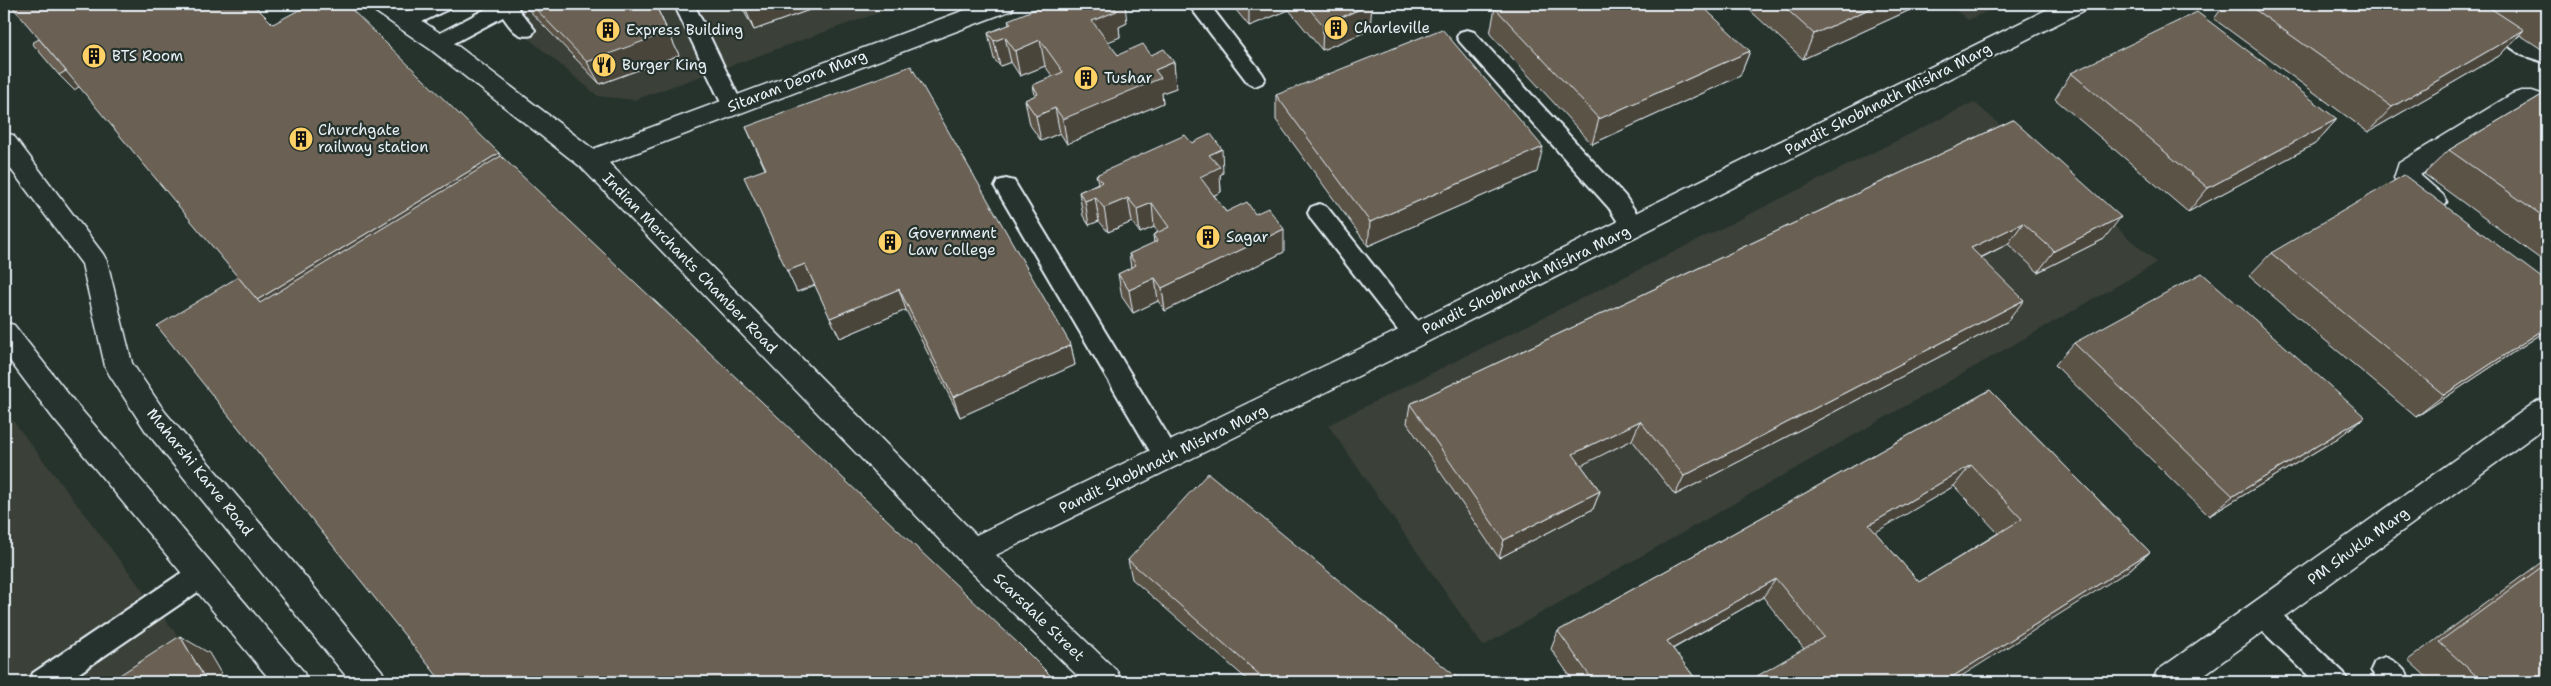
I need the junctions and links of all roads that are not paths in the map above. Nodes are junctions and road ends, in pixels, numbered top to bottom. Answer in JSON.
{"nodes":[{"id":1,"x":381,"y":4,"type":"edge"},
{"id":2,"x":442,"y":4,"type":"edge"},
{"id":3,"x":684,"y":4,"type":"edge"},
{"id":4,"x":1004,"y":4,"type":"edge"},
{"id":5,"x":1198,"y":4,"type":"edge"},
{"id":6,"x":2077,"y":4,"type":"edge"},
{"id":7,"x":2462,"y":4,"type":"edge"},
{"id":8,"x":508,"y":5,"type":"edge"},
{"id":9,"x":404,"y":20,"type":"junction"},
{"id":10,"x":525,"y":30,"type":"dead end"},
{"id":11,"x":1467,"y":37,"type":"dead end"},
{"id":12,"x":438,"y":43,"type":"junction"},
{"id":13,"x":2547,"y":56,"type":"edge"},
{"id":14,"x":1255,"y":78,"type":"dead end"},
{"id":15,"x":2547,"y":105,"type":"edge"},
{"id":16,"x":732,"y":106,"type":"junction"},
{"id":17,"x":4,"y":142,"type":"edge"},
{"id":18,"x":590,"y":160,"type":"junction"},
{"id":19,"x":1006,"y":187,"type":"dead end"},
{"id":20,"x":1319,"y":213,"type":"dead end"},
{"id":21,"x":2453,"y":216,"type":"edge"},
{"id":22,"x":1634,"y":226,"type":"junction"},
{"id":23,"x":4,"y":333,"type":"edge"},
{"id":24,"x":1415,"y":335,"type":"junction"},
{"id":25,"x":2547,"y":410,"type":"edge"},
{"id":26,"x":1167,"y":457,"type":"junction"},
{"id":27,"x":972,"y":552,"type":"junction"},
{"id":28,"x":202,"y":574,"type":"junction"},
{"id":29,"x":2263,"y":614,"type":"junction"},
{"id":30,"x":43,"y":682,"type":"edge"},
{"id":31,"x":292,"y":682,"type":"edge"},
{"id":32,"x":371,"y":682,"type":"edge"},
{"id":33,"x":1106,"y":682,"type":"edge"},
{"id":34,"x":2168,"y":682,"type":"edge"},
{"id":35,"x":2334,"y":682,"type":"edge"}],
"edges":[{"from":1,"to":9,"type":"street","name":"Indian Merchants Chamber Road"},
{"from":2,"to":9,"type":"lane"},
{"from":3,"to":16,"type":"lane"},
{"from":4,"to":16,"type":"street","name":"Sitaram Deora Marg"},
{"from":5,"to":14,"type":"lane"},
{"from":6,"to":22,"type":"street","name":"Pandit Shobhnath Mishra Marg"},
{"from":7,"to":13,"type":"lane"},
{"from":8,"to":10,"type":"lane"},
{"from":8,"to":12,"type":"lane"},
{"from":9,"to":12,"type":"street","name":"Indian Merchants Chamber Road"},
{"from":11,"to":22,"type":"lane"},
{"from":12,"to":18,"type":"street","name":"Indian Merchants Chamber Road"},
{"from":15,"to":21,"type":"street"},
{"from":16,"to":18,"type":"street","name":"Sitaram Deora Marg"},
{"from":17,"to":32,"type":"street","name":"Maharshi Karve Road"},
{"from":18,"to":27,"type":"street","name":"Indian Merchants Chamber Road"},
{"from":19,"to":26,"type":"lane"},
{"from":20,"to":24,"type":"lane"},
{"from":22,"to":24,"type":"street","name":"Pandit Shobhnath Mishra Marg"},
{"from":23,"to":28,"type":"street"},
{"from":24,"to":26,"type":"street","name":"Pandit Shobhnath Mishra Marg"},
{"from":25,"to":29,"type":"street","name":"PM Shukla Marg"},
{"from":26,"to":27,"type":"street","name":"Pandit Shobhnath Mishra Marg"},
{"from":27,"to":33,"type":"street","name":"Scarsdale Street"},
{"from":28,"to":30,"type":"lane"},
{"from":28,"to":31,"type":"street"},
{"from":29,"to":34,"type":"street","name":"PM Shukla Marg"},
{"from":29,"to":35,"type":"lane"}]}
